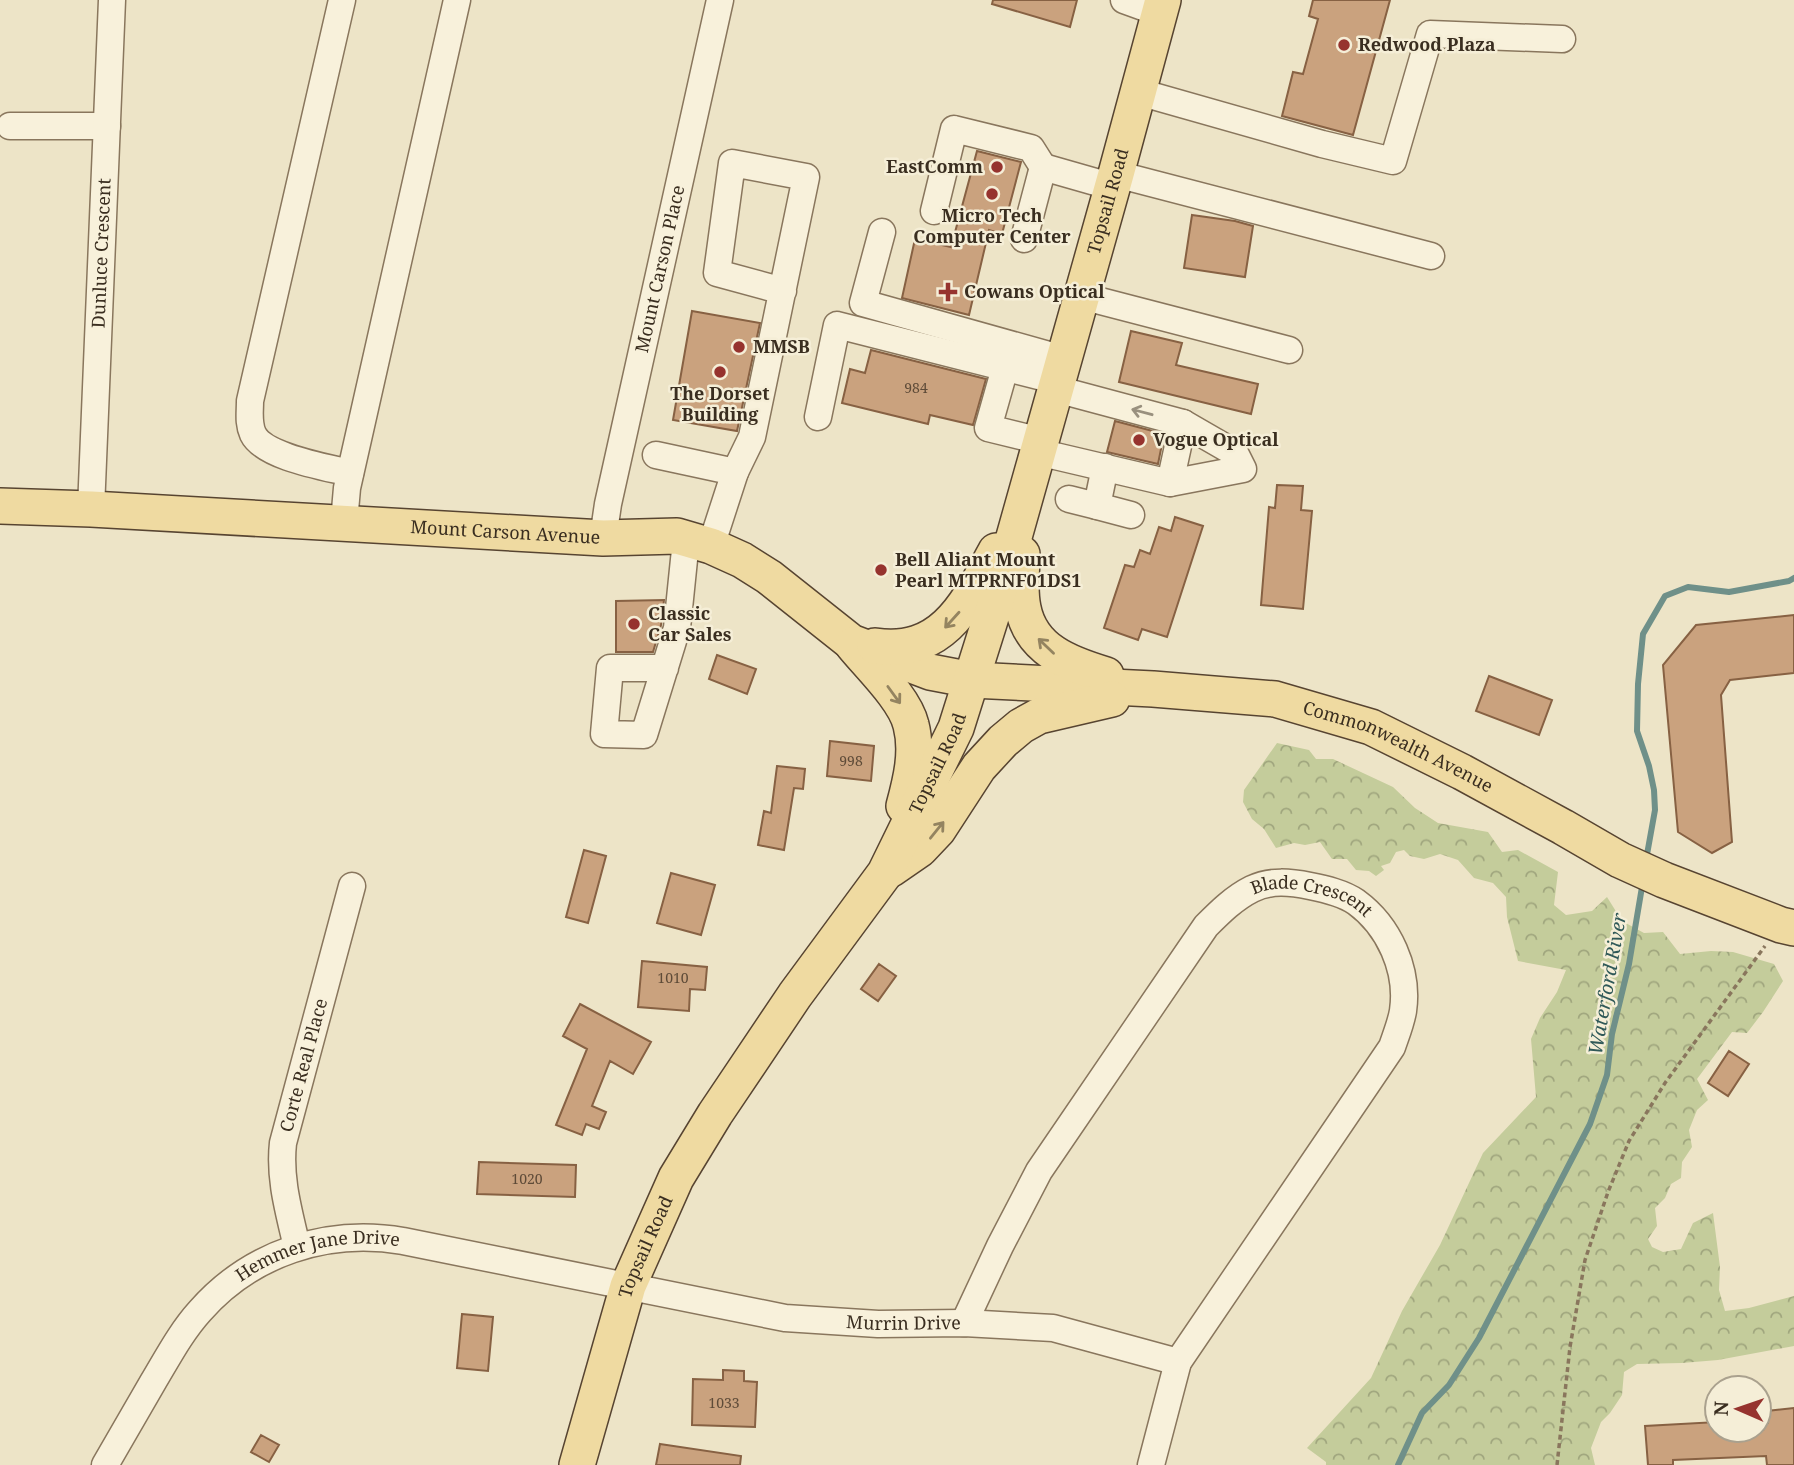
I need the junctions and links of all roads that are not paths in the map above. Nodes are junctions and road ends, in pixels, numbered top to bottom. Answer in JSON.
{"nodes":[{"id":1,"x":111,"y":0,"type":"edge"},
{"id":2,"x":342,"y":0,"type":"edge"},
{"id":3,"x":457,"y":0,"type":"edge"},
{"id":4,"x":720,"y":0,"type":"edge"},
{"id":5,"x":1124,"y":0,"type":"edge"},
{"id":6,"x":1161,"y":7,"type":"edge"},
{"id":7,"x":1562,"y":39,"type":"dead end"},
{"id":8,"x":1139,"y":92,"type":"junction"},
{"id":9,"x":10,"y":126,"type":"dead end"},
{"id":10,"x":107,"y":126,"type":"junction"},
{"id":11,"x":1043,"y":167,"type":"junction"},
{"id":12,"x":1114,"y":181,"type":"junction"},
{"id":13,"x":934,"y":211,"type":"dead end"},
{"id":14,"x":881,"y":232,"type":"dead end"},
{"id":15,"x":1024,"y":239,"type":"dead end"},
{"id":16,"x":1431,"y":256,"type":"dead end"},
{"id":17,"x":783,"y":291,"type":"junction"},
{"id":18,"x":1081,"y":296,"type":"junction"},
{"id":19,"x":1289,"y":350,"type":"dead end"},
{"id":20,"x":1004,"y":368,"type":"junction"},
{"id":21,"x":1059,"y":376,"type":"junction"},
{"id":22,"x":818,"y":417,"type":"dead end"},
{"id":23,"x":1183,"y":423,"type":"junction"},
{"id":24,"x":1039,"y":447,"type":"junction"},
{"id":25,"x":656,"y":455,"type":"dead end"},
{"id":26,"x":1105,"y":467,"type":"junction"},
{"id":27,"x":735,"y":472,"type":"junction"},
{"id":28,"x":350,"y":473,"type":"junction"},
{"id":29,"x":1170,"y":483,"type":"junction"},
{"id":30,"x":1025,"y":499,"type":"junction"},
{"id":31,"x":1069,"y":499,"type":"dead end"},
{"id":32,"x":0,"y":506,"type":"edge"},
{"id":33,"x":1097,"y":506,"type":"junction"},
{"id":34,"x":91,"y":509,"type":"junction"},
{"id":35,"x":1131,"y":515,"type":"dead end"},
{"id":36,"x":344,"y":522,"type":"junction"},
{"id":37,"x":603,"y":538,"type":"junction"},
{"id":38,"x":698,"y":543,"type":"junction"},
{"id":39,"x":851,"y":642,"type":"junction"},
{"id":40,"x":665,"y":668,"type":"dead end"},
{"id":41,"x":972,"y":680,"type":"junction"},
{"id":42,"x":1153,"y":689,"type":"junction"},
{"id":43,"x":885,"y":873,"type":"junction"},
{"id":44,"x":352,"y":886,"type":"dead end"},
{"id":45,"x":1788,"y":926,"type":"edge"},
{"id":46,"x":297,"y":1247,"type":"junction"},
{"id":47,"x":628,"y":1286,"type":"junction"},
{"id":48,"x":964,"y":1323,"type":"junction"},
{"id":49,"x":1178,"y":1362,"type":"junction"},
{"id":50,"x":105,"y":1465,"type":"edge"},
{"id":51,"x":577,"y":1465,"type":"edge"},
{"id":52,"x":1151,"y":1465,"type":"edge"}],
"edges":[{"from":1,"to":10,"type":"street","name":"Dunluce Crescent"},
{"from":2,"to":28,"type":"street"},
{"from":3,"to":28,"type":"street"},
{"from":4,"to":37,"type":"street","name":"Mount Carson Place"},
{"from":5,"to":6,"type":"street"},
{"from":6,"to":8,"type":"main road","name":"Topsail Road"},
{"from":7,"to":8,"type":"street"},
{"from":8,"to":12,"type":"main road","name":"Topsail Road"},
{"from":9,"to":10,"type":"street"},
{"from":10,"to":34,"type":"street","name":"Dunluce Crescent"},
{"from":11,"to":12,"type":"street"},
{"from":11,"to":13,"type":"street"},
{"from":11,"to":15,"type":"street"},
{"from":12,"to":16,"type":"street"},
{"from":12,"to":18,"type":"main road","name":"Topsail Road"},
{"from":14,"to":21,"type":"street"},
{"from":17,"to":17,"type":"street"},
{"from":17,"to":27,"type":"street"},
{"from":18,"to":19,"type":"street"},
{"from":18,"to":21,"type":"main road","name":"Topsail Road"},
{"from":20,"to":21,"type":"street"},
{"from":20,"to":22,"type":"street"},
{"from":20,"to":24,"type":"street"},
{"from":23,"to":21,"type":"street","one_way":true},
{"from":21,"to":24,"type":"main road","name":"Topsail Road"},
{"from":23,"to":29,"type":"street"},
{"from":23,"to":29,"type":"street"},
{"from":24,"to":26,"type":"street"},
{"from":24,"to":30,"type":"main road","name":"Topsail Road"},
{"from":25,"to":27,"type":"street"},
{"from":26,"to":29,"type":"street"},
{"from":26,"to":33,"type":"street"},
{"from":27,"to":38,"type":"street"},
{"from":28,"to":36,"type":"street"},
{"from":30,"to":39,"type":"main road","one_way":true},
{"from":30,"to":41,"type":"main road","name":"Topsail Road"},
{"from":42,"to":30,"type":"main road","one_way":true},
{"from":31,"to":33,"type":"street"},
{"from":32,"to":34,"type":"main road","name":"Mount Carson Avenue"},
{"from":33,"to":35,"type":"street"},
{"from":34,"to":36,"type":"main road","name":"Mount Carson Avenue"},
{"from":36,"to":37,"type":"main road","name":"Mount Carson Avenue"},
{"from":37,"to":38,"type":"main road","name":"Mount Carson Avenue"},
{"from":38,"to":39,"type":"main road","name":"Mount Carson Avenue"},
{"from":38,"to":40,"type":"street"},
{"from":39,"to":41,"type":"main road","name":"Mount Carson Avenue"},
{"from":39,"to":43,"type":"main road","one_way":true},
{"from":41,"to":42,"type":"main road","name":"Commonwealth Avenue"},
{"from":41,"to":43,"type":"main road","name":"Topsail Road"},
{"from":43,"to":42,"type":"main road","one_way":true},
{"from":42,"to":45,"type":"main road","name":"Commonwealth Avenue"},
{"from":43,"to":47,"type":"main road","name":"Topsail Road"},
{"from":44,"to":46,"type":"street","name":"Corte Real Place"},
{"from":46,"to":47,"type":"street","name":"Hemmer Jane Drive"},
{"from":46,"to":50,"type":"street","name":"Hemmer Jane Drive"},
{"from":47,"to":48,"type":"street","name":"Murrin Drive"},
{"from":47,"to":51,"type":"main road","name":"Topsail Road"},
{"from":48,"to":49,"type":"street","name":"Murrin Drive"},
{"from":48,"to":49,"type":"street","name":"Blade Crescent"},
{"from":49,"to":52,"type":"street","name":"Blade Crescent"}]}
